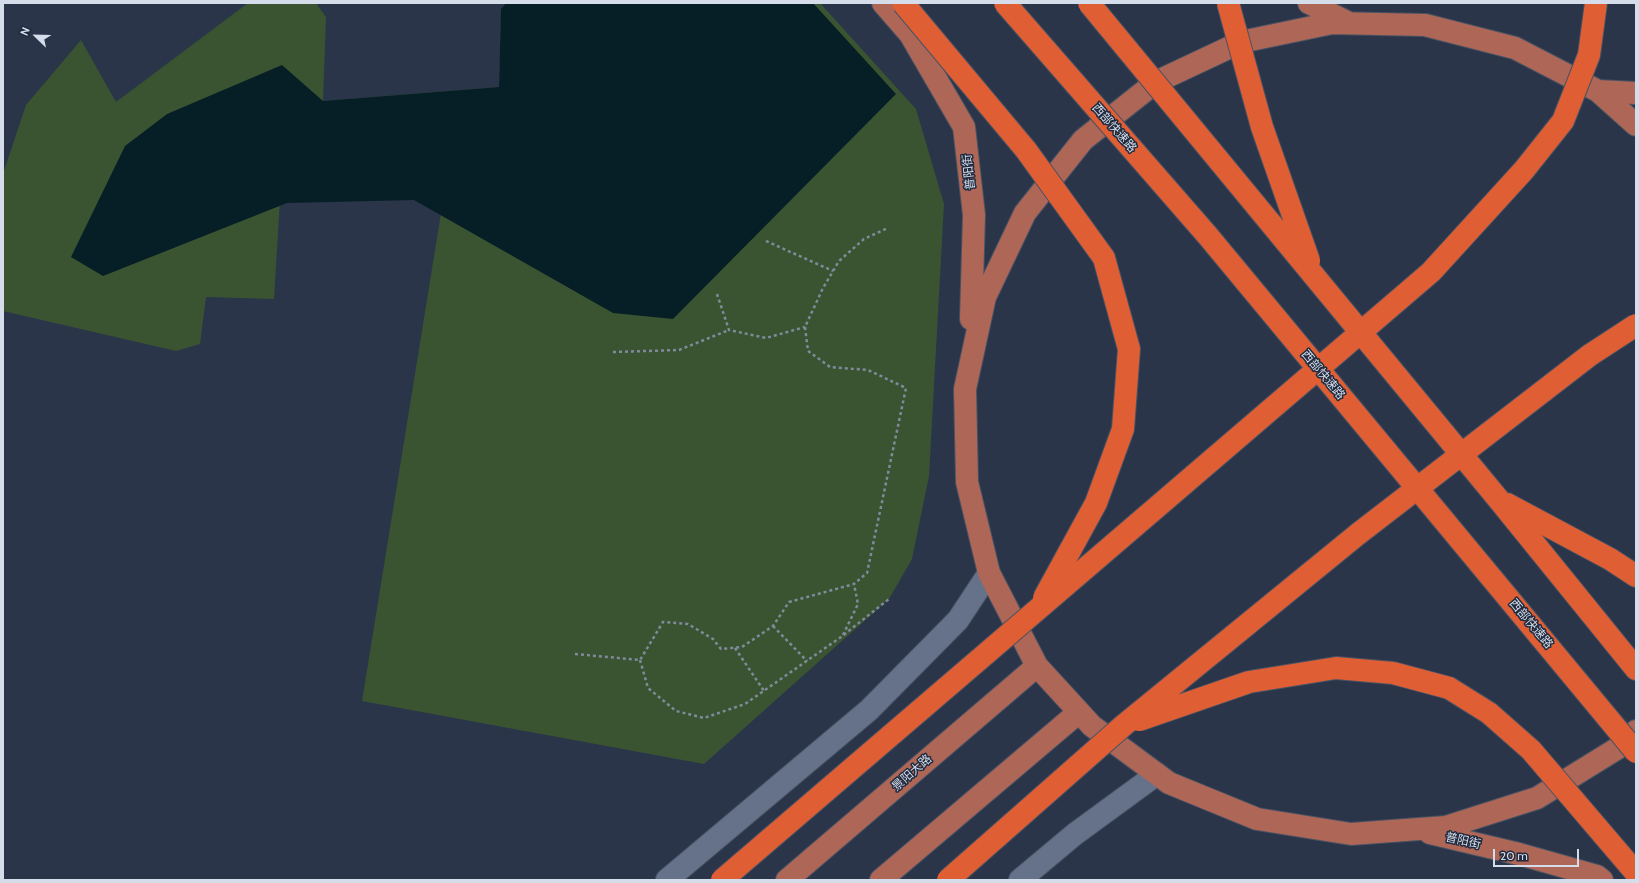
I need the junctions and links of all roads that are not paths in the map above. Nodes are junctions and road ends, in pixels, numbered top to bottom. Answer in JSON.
{"nodes":[{"id":1,"x":883,"y":3,"type":"edge"},
{"id":2,"x":903,"y":3,"type":"edge"},
{"id":3,"x":1005,"y":3,"type":"edge"},
{"id":4,"x":1089,"y":3,"type":"edge"},
{"id":5,"x":1228,"y":3,"type":"edge"},
{"id":6,"x":1309,"y":3,"type":"edge"},
{"id":7,"x":1596,"y":3,"type":"edge"},
{"id":8,"x":1350,"y":23,"type":"junction"},
{"id":9,"x":1598,"y":91,"type":"junction"},
{"id":10,"x":1636,"y":92,"type":"edge"},
{"id":11,"x":1636,"y":125,"type":"edge"},
{"id":12,"x":1314,"y":275,"type":"junction"},
{"id":13,"x":1636,"y":325,"type":"edge"},
{"id":14,"x":970,"y":365,"type":"junction"},
{"id":15,"x":1499,"y":500,"type":"junction"},
{"id":16,"x":989,"y":573,"type":"junction"},
{"id":17,"x":1636,"y":576,"type":"edge"},
{"id":18,"x":1038,"y":610,"type":"junction"},
{"id":19,"x":1037,"y":666,"type":"junction"},
{"id":20,"x":1636,"y":669,"type":"edge"},
{"id":21,"x":1079,"y":712,"type":"junction"},
{"id":22,"x":1124,"y":724,"type":"junction"},
{"id":23,"x":1636,"y":731,"type":"edge"},
{"id":24,"x":1636,"y":752,"type":"edge"},
{"id":25,"x":1157,"y":774,"type":"junction"},
{"id":26,"x":1415,"y":829,"type":"junction"},
{"id":27,"x":1636,"y":873,"type":"edge"},
{"id":28,"x":667,"y":880,"type":"edge"},
{"id":29,"x":722,"y":880,"type":"edge"},
{"id":30,"x":787,"y":880,"type":"edge"},
{"id":31,"x":881,"y":880,"type":"edge"},
{"id":32,"x":948,"y":880,"type":"edge"},
{"id":33,"x":1020,"y":880,"type":"edge"},
{"id":34,"x":1602,"y":880,"type":"edge"}],
"edges":[{"from":1,"to":14,"type":"main road","name":"普阳街"},
{"from":2,"to":18,"type":"highway","bridge":true},
{"from":3,"to":24,"type":"highway","name":"西部快速路","bridge":true},
{"from":4,"to":12,"type":"highway","bridge":true},
{"from":5,"to":12,"type":"highway","bridge":true},
{"from":6,"to":8,"type":"main road"},
{"from":7,"to":18,"type":"highway","bridge":true},
{"from":8,"to":9,"type":"main road"},
{"from":8,"to":14,"type":"main road"},
{"from":9,"to":10,"type":"main road"},
{"from":9,"to":11,"type":"main road"},
{"from":12,"to":15,"type":"highway","bridge":true},
{"from":13,"to":22,"type":"highway","bridge":true},
{"from":14,"to":16,"type":"main road"},
{"from":15,"to":17,"type":"highway"},
{"from":15,"to":20,"type":"highway"},
{"from":16,"to":19,"type":"main road"},
{"from":16,"to":28,"type":"street"},
{"from":18,"to":29,"type":"highway","bridge":true},
{"from":19,"to":21,"type":"main road"},
{"from":19,"to":30,"type":"main road","name":"景阳大路"},
{"from":21,"to":25,"type":"main road"},
{"from":21,"to":31,"type":"main road"},
{"from":22,"to":27,"type":"highway","bridge":true},
{"from":22,"to":32,"type":"highway","bridge":true},
{"from":23,"to":26,"type":"main road"},
{"from":25,"to":26,"type":"main road"},
{"from":25,"to":33,"type":"street"},
{"from":26,"to":34,"type":"main road","name":"普阳街"}]}
